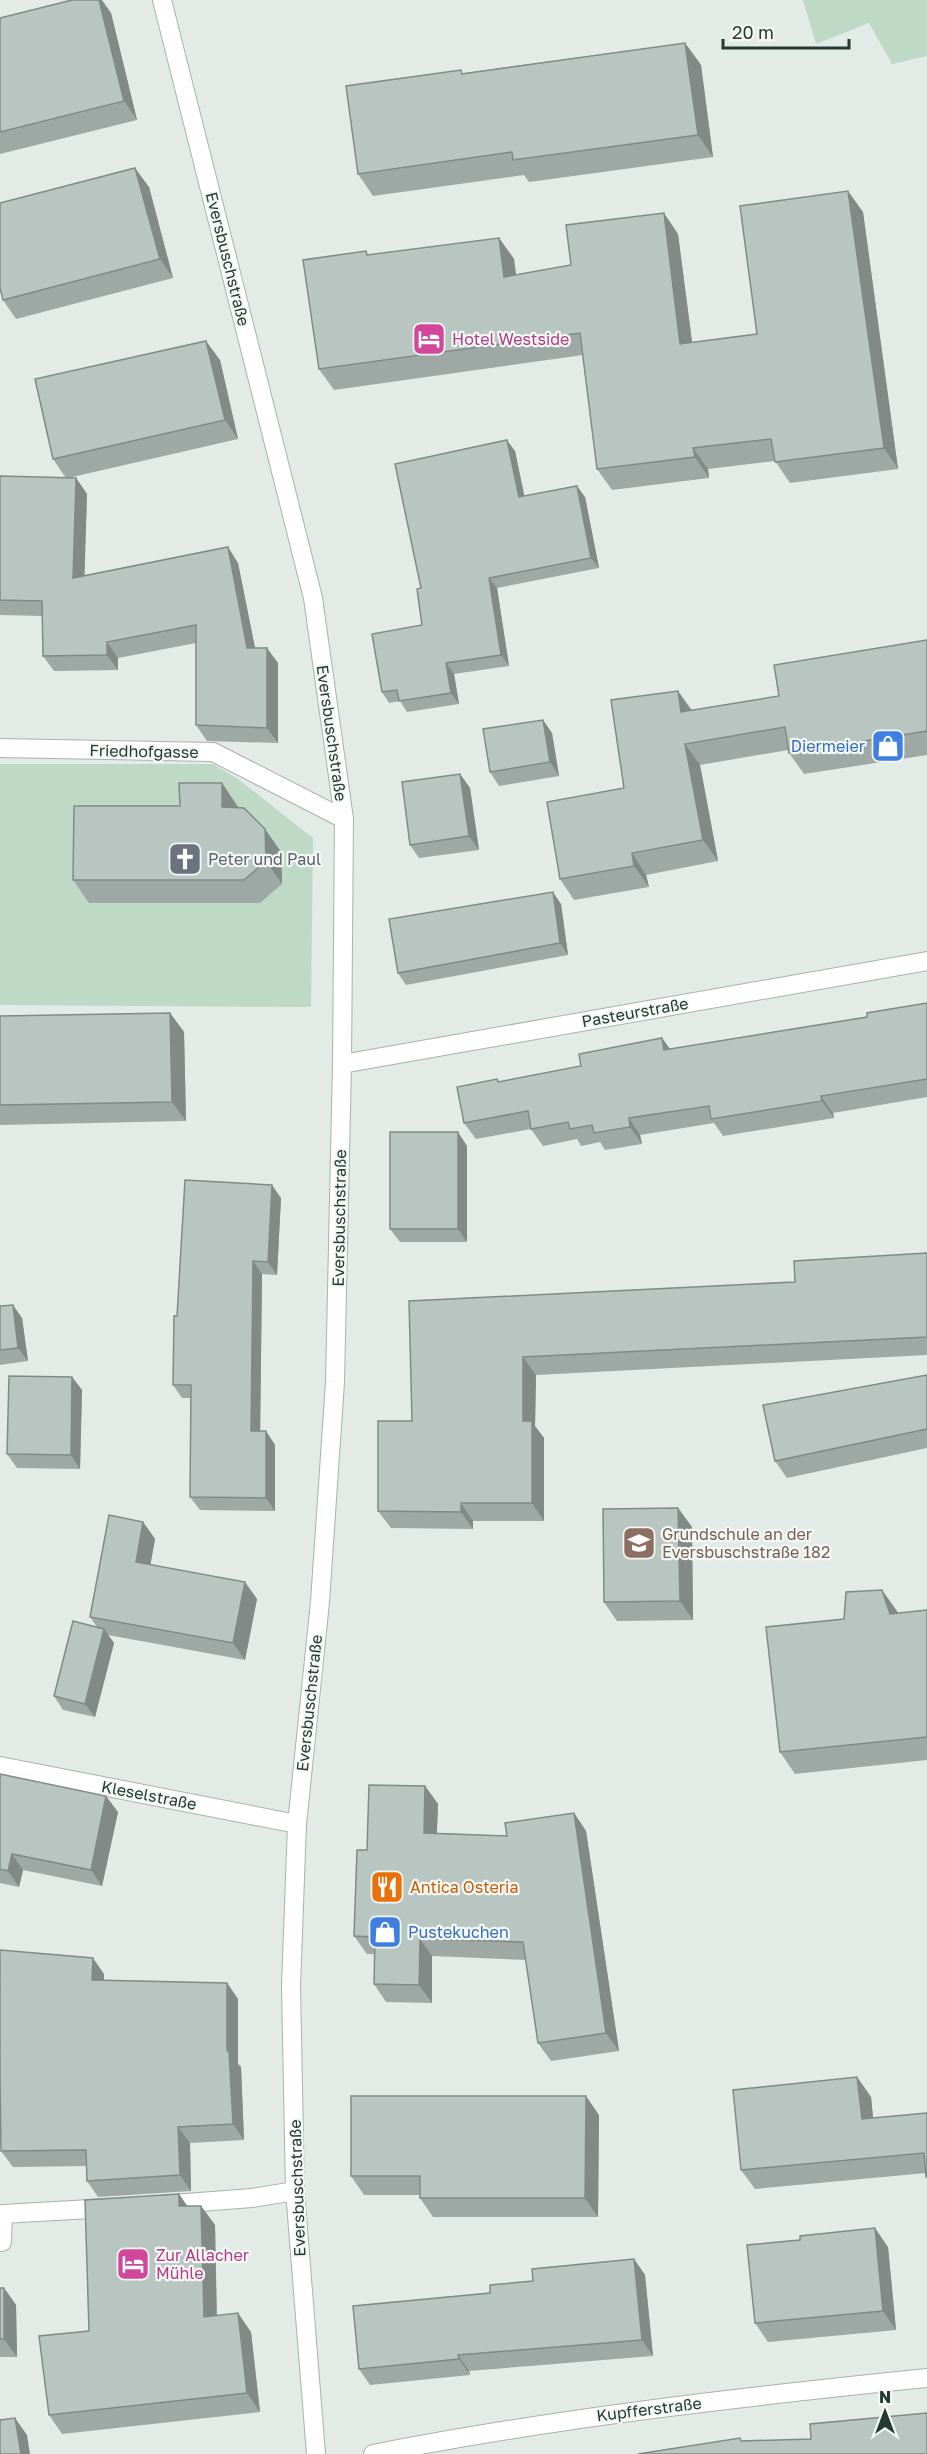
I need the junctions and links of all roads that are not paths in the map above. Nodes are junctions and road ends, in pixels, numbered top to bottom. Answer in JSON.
{"nodes":[{"id":1,"x":162,"y":0,"type":"edge"},
{"id":2,"x":0,"y":748,"type":"edge"},
{"id":3,"x":344,"y":819,"type":"junction"},
{"id":4,"x":927,"y":961,"type":"edge"},
{"id":5,"x":342,"y":1064,"type":"junction"},
{"id":6,"x":0,"y":1766,"type":"edge"},
{"id":7,"x":297,"y":1824,"type":"junction"},
{"id":8,"x":295,"y":2192,"type":"junction"},
{"id":9,"x":145,"y":2205,"type":"edge"},
{"id":10,"x":122,"y":2207,"type":"edge"},
{"id":11,"x":2,"y":2242,"type":"dead end"},
{"id":12,"x":927,"y":2378,"type":"edge"},
{"id":13,"x":316,"y":2454,"type":"edge"},
{"id":14,"x":373,"y":2454,"type":"edge"}],
"edges":[{"from":1,"to":3,"type":"main road","name":"Eversbuschstraße"},
{"from":2,"to":3,"type":"main road","name":"Friedhofgasse"},
{"from":3,"to":5,"type":"main road","name":"Eversbuschstraße"},
{"from":4,"to":5,"type":"main road","name":"Pasteurstraße"},
{"from":5,"to":7,"type":"main road","name":"Eversbuschstraße"},
{"from":6,"to":7,"type":"main road","name":"Kleselstraße"},
{"from":7,"to":8,"type":"main road","name":"Eversbuschstraße"},
{"from":8,"to":9,"type":"main road"},
{"from":8,"to":13,"type":"main road","name":"Eversbuschstraße"},
{"from":10,"to":11,"type":"main road"},
{"from":12,"to":14,"type":"main road","name":"Kupfferstraße"}]}
